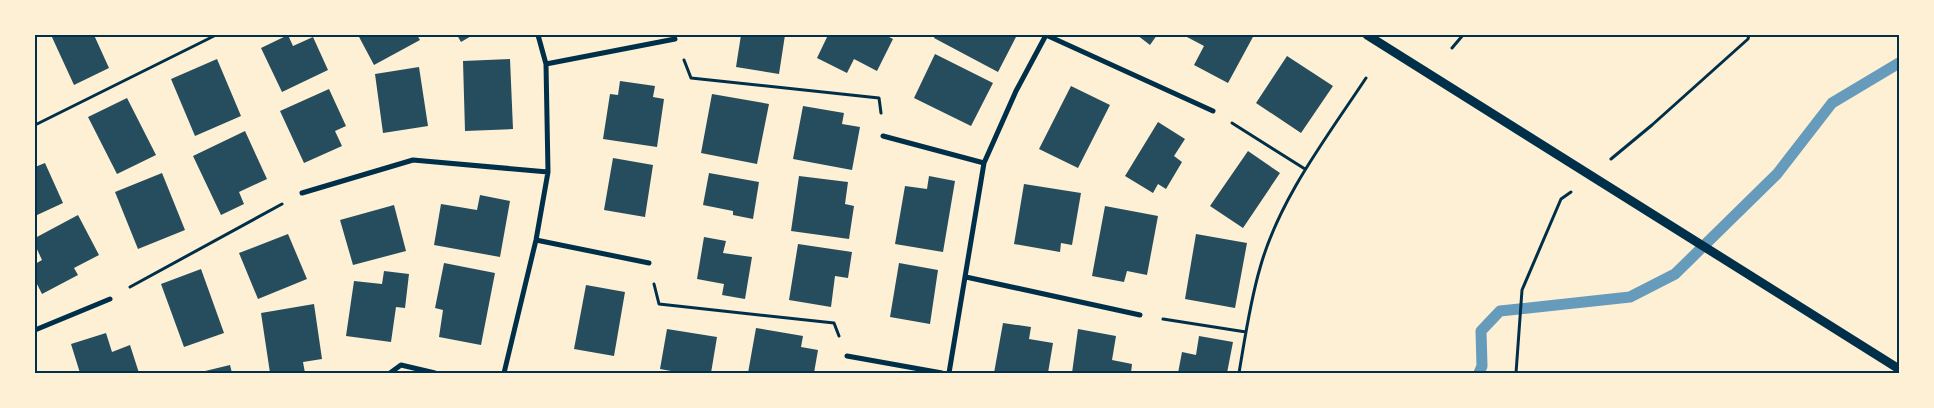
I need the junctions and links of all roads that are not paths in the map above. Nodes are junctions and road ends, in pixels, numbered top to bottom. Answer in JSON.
{"nodes":[{"id":1,"x":538,"y":35,"type":"edge"},
{"id":2,"x":1046,"y":35,"type":"edge"},
{"id":3,"x":1366,"y":35,"type":"edge"},
{"id":4,"x":675,"y":39,"type":"road end"},
{"id":5,"x":546,"y":64,"type":"junction"},
{"id":6,"x":1213,"y":111,"type":"road end"},
{"id":7,"x":883,"y":136,"type":"road end"},
{"id":8,"x":984,"y":163,"type":"junction"},
{"id":9,"x":548,"y":172,"type":"junction"},
{"id":10,"x":302,"y":193,"type":"road end"},
{"id":11,"x":536,"y":240,"type":"junction"},
{"id":12,"x":649,"y":263,"type":"road end"},
{"id":13,"x":966,"y":277,"type":"junction"},
{"id":14,"x":110,"y":299,"type":"road end"},
{"id":15,"x":1140,"y":315,"type":"road end"},
{"id":16,"x":35,"y":330,"type":"edge"},
{"id":17,"x":847,"y":356,"type":"road end"},
{"id":18,"x":1899,"y":369,"type":"edge"},
{"id":19,"x":390,"y":373,"type":"edge"},
{"id":20,"x":435,"y":373,"type":"edge"},
{"id":21,"x":504,"y":373,"type":"edge"},
{"id":22,"x":942,"y":373,"type":"edge"},
{"id":23,"x":948,"y":373,"type":"edge"}],
"edges":[{"from":1,"to":5,"type":"street"},
{"from":2,"to":6,"type":"street"},
{"from":2,"to":8,"type":"street"},
{"from":3,"to":18,"type":"street"},
{"from":4,"to":5,"type":"street"},
{"from":5,"to":9,"type":"street"},
{"from":7,"to":8,"type":"street"},
{"from":8,"to":13,"type":"street"},
{"from":9,"to":10,"type":"street"},
{"from":9,"to":11,"type":"street"},
{"from":11,"to":12,"type":"street"},
{"from":11,"to":21,"type":"street"},
{"from":13,"to":15,"type":"street"},
{"from":13,"to":23,"type":"street"},
{"from":14,"to":16,"type":"street"},
{"from":17,"to":22,"type":"street"},
{"from":19,"to":20,"type":"street"}]}
